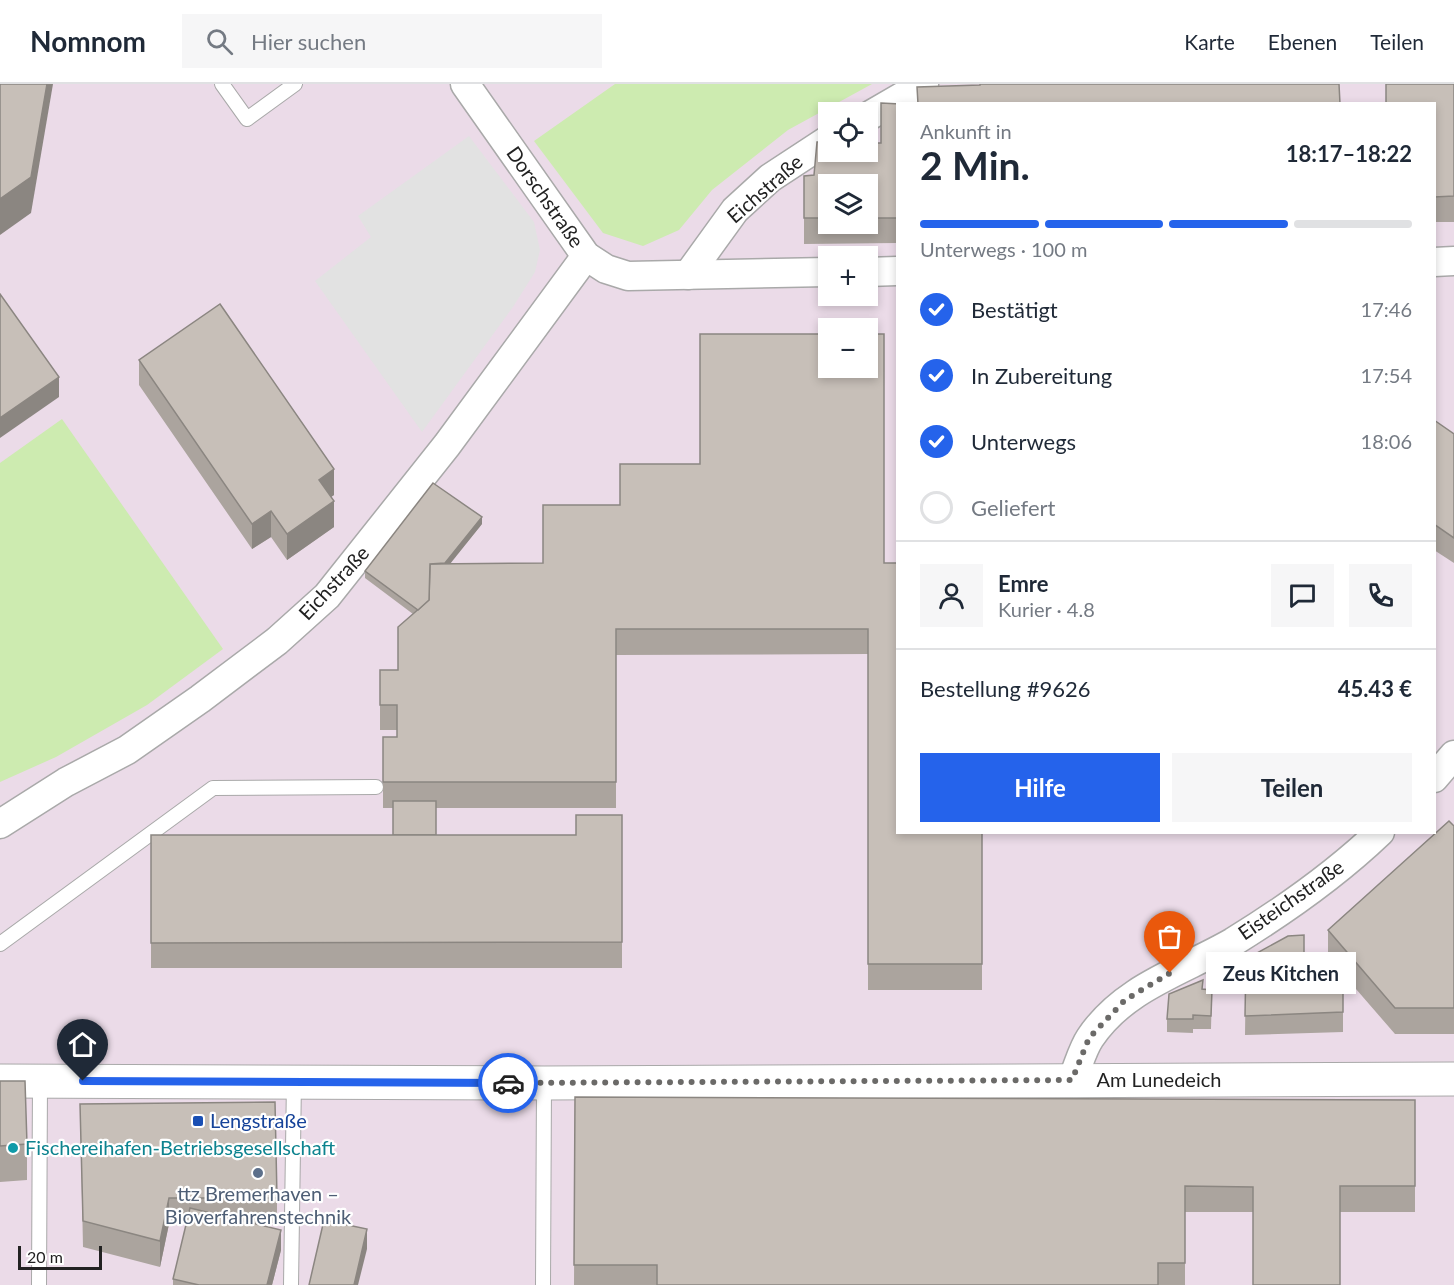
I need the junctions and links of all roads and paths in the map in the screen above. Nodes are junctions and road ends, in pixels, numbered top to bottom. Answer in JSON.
{"nodes":[{"id":1,"x":222,"y":84,"type":"edge"},
{"id":2,"x":295,"y":84,"type":"edge"},
{"id":3,"x":465,"y":84,"type":"edge"},
{"id":4,"x":924,"y":84,"type":"edge"},
{"id":5,"x":878,"y":111,"type":"edge"},
{"id":6,"x":818,"y":147,"type":"edge"},
{"id":7,"x":586,"y":256,"type":"junction"},
{"id":8,"x":1454,"y":261,"type":"edge"},
{"id":9,"x":1436,"y":262,"type":"edge"},
{"id":10,"x":896,"y":271,"type":"edge"},
{"id":11,"x":818,"y":272,"type":"edge"},
{"id":12,"x":878,"y":272,"type":"edge"},
{"id":13,"x":688,"y":275,"type":"junction"},
{"id":14,"x":1454,"y":755,"type":"edge"},
{"id":15,"x":1436,"y":776,"type":"edge"},
{"id":16,"x":376,"y":787,"type":"dead end"},
{"id":17,"x":0,"y":824,"type":"edge"},
{"id":18,"x":1378,"y":834,"type":"edge"},
{"id":19,"x":0,"y":944,"type":"edge"},
{"id":20,"x":1454,"y":1079,"type":"edge"},
{"id":21,"x":294,"y":1080,"type":"junction"},
{"id":22,"x":1072,"y":1080,"type":"junction"},
{"id":23,"x":0,"y":1081,"type":"edge"},
{"id":24,"x":40,"y":1081,"type":"junction"},
{"id":25,"x":544,"y":1083,"type":"junction"},
{"id":26,"x":39,"y":1285,"type":"edge"},
{"id":27,"x":291,"y":1285,"type":"edge"},
{"id":28,"x":543,"y":1285,"type":"edge"}],
"edges":[{"from":1,"to":2,"type":"lane"},
{"from":3,"to":7,"type":"street","name":"Dorschstraße"},
{"from":4,"to":5,"type":"street"},
{"from":6,"to":13,"type":"street","name":"Eichstraße"},
{"from":7,"to":13,"type":"street","name":"Dorschstraße"},
{"from":7,"to":17,"type":"street","name":"Eichstraße"},
{"from":8,"to":9,"type":"street"},
{"from":10,"to":12,"type":"street"},
{"from":11,"to":13,"type":"street","name":"Dorschstraße"},
{"from":14,"to":15,"type":"street"},
{"from":16,"to":19,"type":"lane"},
{"from":18,"to":22,"type":"street","name":"Eisteichstraße"},
{"from":20,"to":22,"type":"street","name":"Am Lunedeich"},
{"from":21,"to":24,"type":"street","name":"Am Lunedeich"},
{"from":21,"to":25,"type":"street","name":"Am Lunedeich"},
{"from":21,"to":27,"type":"lane"},
{"from":22,"to":25,"type":"street","name":"Am Lunedeich"},
{"from":23,"to":24,"type":"street","name":"Am Lunedeich"},
{"from":24,"to":26,"type":"lane"},
{"from":25,"to":28,"type":"lane"}]}
